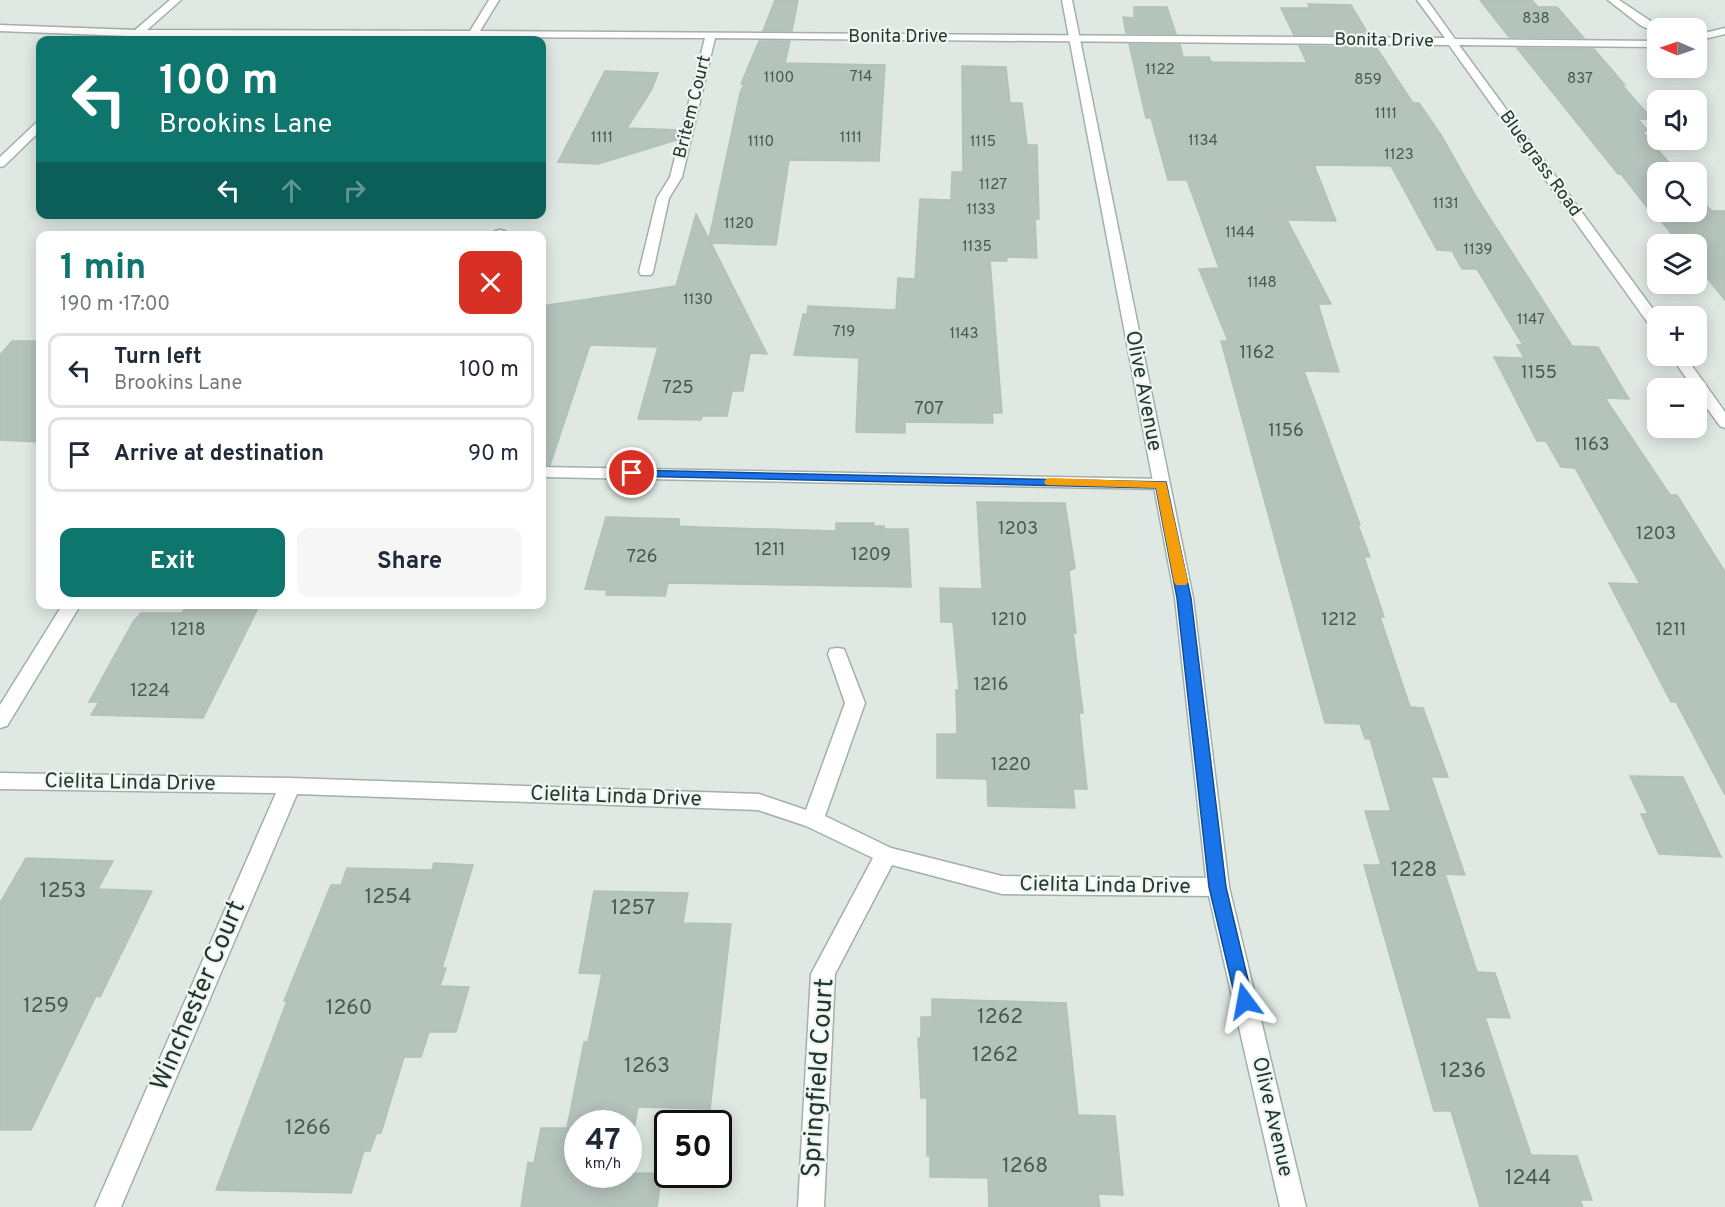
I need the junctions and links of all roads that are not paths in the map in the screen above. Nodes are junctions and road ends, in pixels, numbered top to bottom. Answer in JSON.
{"nodes":[{"id":1,"x":176,"y":0,"type":"edge"},
{"id":2,"x":494,"y":0,"type":"edge"},
{"id":3,"x":1067,"y":0,"type":"edge"},
{"id":4,"x":1422,"y":0,"type":"edge"},
{"id":5,"x":1613,"y":0,"type":"edge"},
{"id":6,"x":1647,"y":26,"type":"edge"},
{"id":7,"x":0,"y":28,"type":"edge"},
{"id":8,"x":1725,"y":31,"type":"edge"},
{"id":9,"x":1707,"y":35,"type":"edge"},
{"id":10,"x":119,"y":36,"type":"edge"},
{"id":11,"x":135,"y":36,"type":"edge"},
{"id":12,"x":472,"y":36,"type":"edge"},
{"id":13,"x":546,"y":36,"type":"edge"},
{"id":14,"x":710,"y":37,"type":"junction"},
{"id":15,"x":1075,"y":38,"type":"junction"},
{"id":16,"x":1452,"y":42,"type":"junction"},
{"id":17,"x":1647,"y":44,"type":"edge"},
{"id":18,"x":36,"y":129,"type":"edge"},
{"id":19,"x":0,"y":163,"type":"edge"},
{"id":20,"x":646,"y":272,"type":"dead end"},
{"id":21,"x":1647,"y":312,"type":"edge"},
{"id":22,"x":1685,"y":366,"type":"edge"},
{"id":23,"x":1725,"y":423,"type":"edge"},
{"id":24,"x":546,"y":471,"type":"edge"},
{"id":25,"x":1162,"y":484,"type":"junction"},
{"id":26,"x":69,"y":609,"type":"edge"},
{"id":27,"x":837,"y":654,"type":"dead end"},
{"id":28,"x":0,"y":721,"type":"edge"},
{"id":29,"x":0,"y":781,"type":"edge"},
{"id":30,"x":290,"y":786,"type":"junction"},
{"id":31,"x":813,"y":820,"type":"junction"},
{"id":32,"x":886,"y":855,"type":"junction"},
{"id":33,"x":1218,"y":887,"type":"junction"},
{"id":34,"x":108,"y":1207,"type":"edge"},
{"id":35,"x":811,"y":1207,"type":"edge"},
{"id":36,"x":1293,"y":1207,"type":"edge"}],
"edges":[{"from":1,"to":11,"type":"street"},
{"from":2,"to":12,"type":"street"},
{"from":3,"to":15,"type":"street","name":"Olive Avenue"},
{"from":4,"to":16,"type":"street","name":"Bluegrass Road"},
{"from":5,"to":6,"type":"street"},
{"from":7,"to":10,"type":"street","name":"Bonita Drive"},
{"from":8,"to":9,"type":"street"},
{"from":13,"to":14,"type":"street","name":"Bonita Drive"},
{"from":14,"to":15,"type":"street","name":"Bonita Drive"},
{"from":14,"to":20,"type":"street","name":"Britem Court"},
{"from":15,"to":16,"type":"street","name":"Bonita Drive"},
{"from":15,"to":25,"type":"street","name":"Olive Avenue"},
{"from":16,"to":17,"type":"street","name":"Bonita Drive"},
{"from":16,"to":21,"type":"street","name":"Bluegrass Road"},
{"from":18,"to":19,"type":"street"},
{"from":22,"to":23,"type":"street"},
{"from":24,"to":25,"type":"street"},
{"from":25,"to":33,"type":"street","name":"Olive Avenue"},
{"from":26,"to":28,"type":"street"},
{"from":27,"to":31,"type":"street"},
{"from":29,"to":30,"type":"street","name":"Cielita Linda Drive"},
{"from":30,"to":31,"type":"street","name":"Cielita Linda Drive"},
{"from":30,"to":34,"type":"street","name":"Winchester Court"},
{"from":31,"to":32,"type":"street","name":"Cielita Linda Drive"},
{"from":32,"to":33,"type":"street","name":"Cielita Linda Drive"},
{"from":32,"to":35,"type":"street","name":"Springfield Court"},
{"from":33,"to":36,"type":"street","name":"Olive Avenue"}]}
